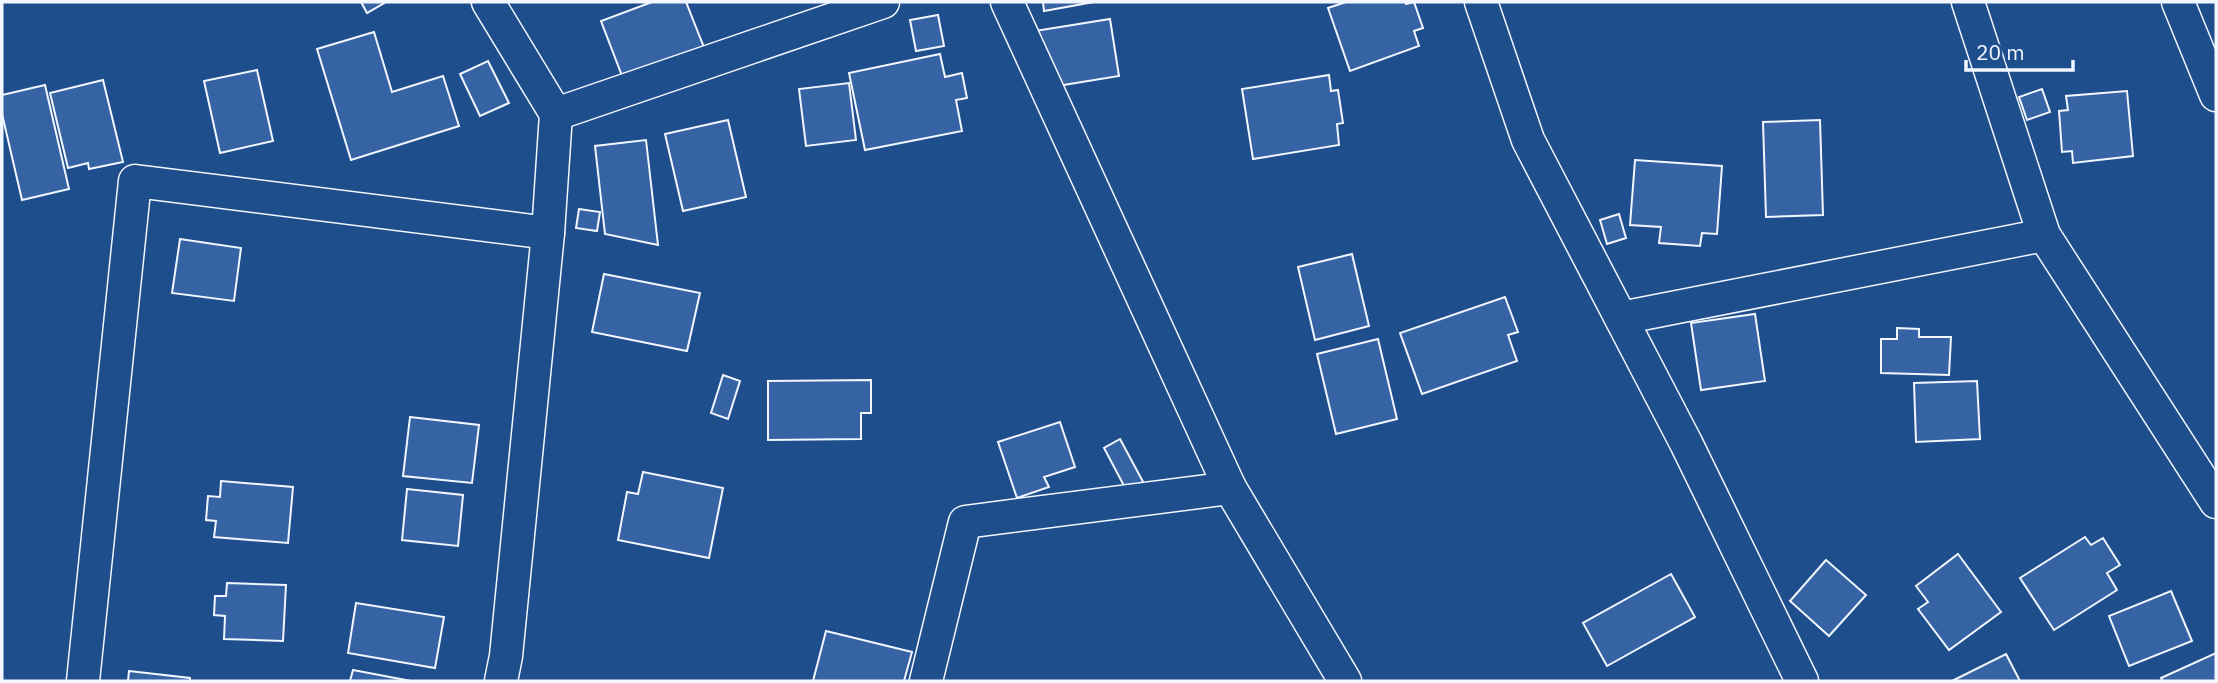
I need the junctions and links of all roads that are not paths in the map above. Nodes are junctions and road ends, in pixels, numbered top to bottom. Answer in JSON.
{"nodes":[{"id":1,"x":488,"y":2,"type":"edge"},
{"id":2,"x":883,"y":2,"type":"edge"},
{"id":3,"x":1007,"y":2,"type":"edge"},
{"id":4,"x":1481,"y":2,"type":"edge"},
{"id":5,"x":1968,"y":2,"type":"edge"},
{"id":6,"x":2178,"y":2,"type":"edge"},
{"id":7,"x":2216,"y":95,"type":"edge"},
{"id":8,"x":556,"y":114,"type":"junction"},
{"id":9,"x":548,"y":233,"type":"junction"},
{"id":10,"x":2044,"y":235,"type":"junction"},
{"id":11,"x":1621,"y":318,"type":"junction"},
{"id":12,"x":1230,"y":488,"type":"junction"},
{"id":13,"x":2216,"y":502,"type":"edge"},
{"id":14,"x":83,"y":681,"type":"edge"},
{"id":15,"x":501,"y":681,"type":"edge"},
{"id":16,"x":926,"y":681,"type":"edge"},
{"id":17,"x":1345,"y":681,"type":"edge"},
{"id":18,"x":1802,"y":681,"type":"edge"}],
"edges":[{"from":1,"to":8,"type":"street"},
{"from":2,"to":8,"type":"street"},
{"from":3,"to":12,"type":"street"},
{"from":4,"to":11,"type":"street"},
{"from":5,"to":10,"type":"street"},
{"from":6,"to":7,"type":"street"},
{"from":8,"to":9,"type":"street"},
{"from":9,"to":14,"type":"street"},
{"from":9,"to":15,"type":"street"},
{"from":10,"to":11,"type":"street"},
{"from":10,"to":13,"type":"street"},
{"from":11,"to":18,"type":"street"},
{"from":12,"to":16,"type":"street"},
{"from":12,"to":17,"type":"street"}]}
